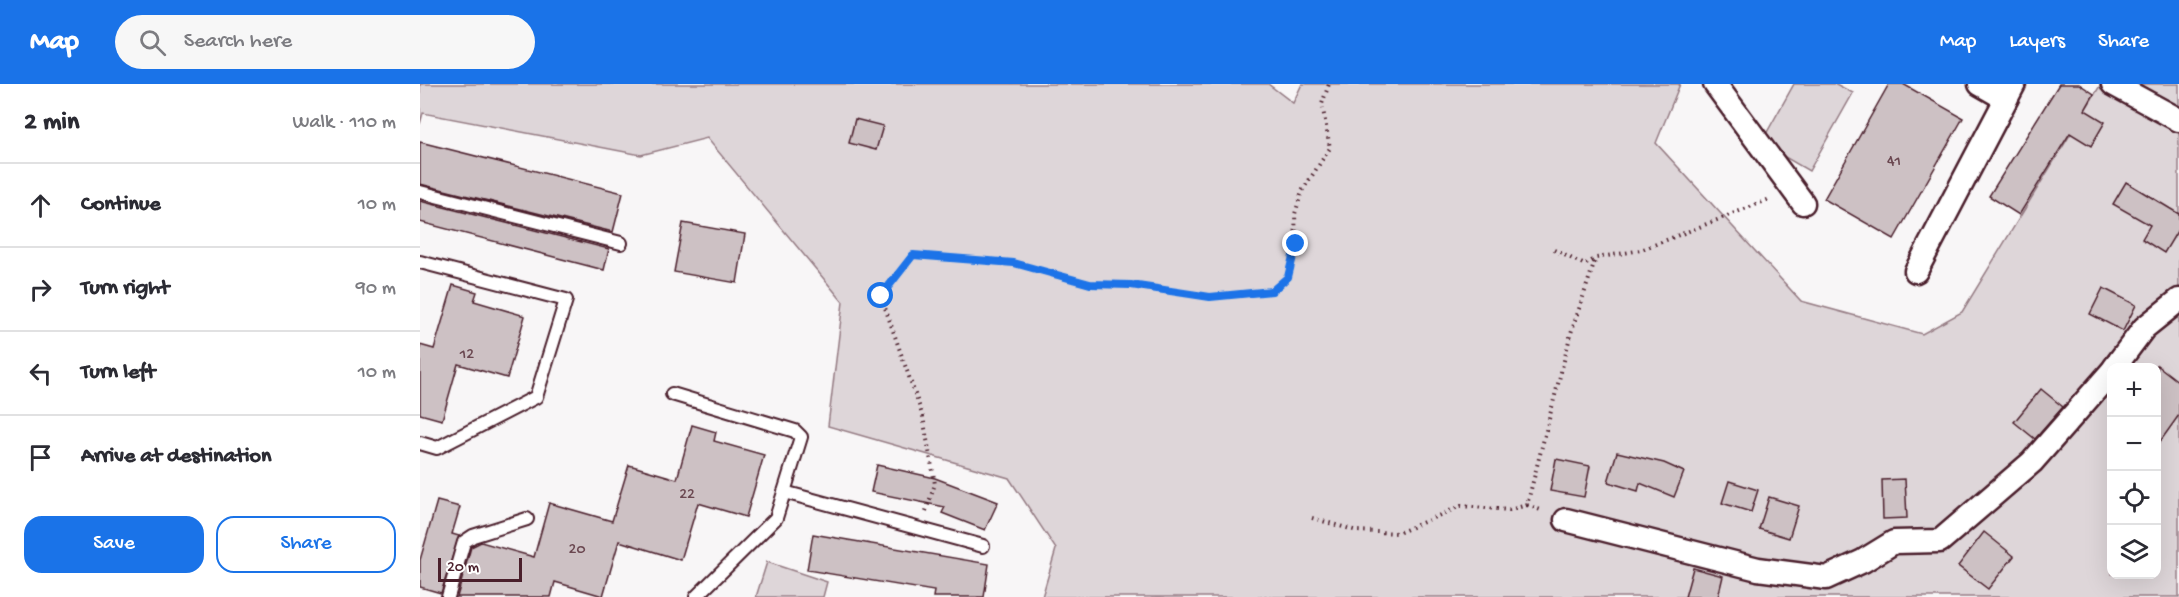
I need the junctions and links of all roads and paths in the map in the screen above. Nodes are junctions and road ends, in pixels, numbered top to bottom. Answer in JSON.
{"nodes":[{"id":1,"x":1329,"y":84,"type":"edge"},
{"id":2,"x":1715,"y":84,"type":"edge"},
{"id":3,"x":1980,"y":84,"type":"edge"},
{"id":4,"x":2113,"y":84,"type":"edge"},
{"id":5,"x":2010,"y":92,"type":"edge"},
{"id":6,"x":2179,"y":120,"type":"edge"},
{"id":7,"x":420,"y":192,"type":"edge"},
{"id":8,"x":1798,"y":196,"type":"joint"},
{"id":9,"x":621,"y":243,"type":"dead end"},
{"id":10,"x":1554,"y":250,"type":"dead end"},
{"id":11,"x":1596,"y":258,"type":"junction"},
{"id":12,"x":420,"y":262,"type":"edge"},
{"id":13,"x":1916,"y":271,"type":"dead end"},
{"id":14,"x":2179,"y":300,"type":"edge"},
{"id":15,"x":2118,"y":363,"type":"edge"},
{"id":16,"x":2107,"y":376,"type":"edge"},
{"id":17,"x":672,"y":394,"type":"dead end"},
{"id":18,"x":420,"y":443,"type":"edge"},
{"id":19,"x":784,"y":492,"type":"junction"},
{"id":20,"x":1312,"y":518,"type":"dead end"},
{"id":21,"x":527,"y":519,"type":"dead end"},
{"id":22,"x":1566,"y":520,"type":"dead end"},
{"id":23,"x":920,"y":528,"type":"junction"},
{"id":24,"x":983,"y":546,"type":"dead end"},
{"id":25,"x":448,"y":597,"type":"edge"},
{"id":26,"x":696,"y":597,"type":"edge"}],
"edges":[{"from":1,"to":23,"type":"path"},
{"from":2,"to":8,"type":"street"},
{"from":3,"to":5,"type":"street"},
{"from":4,"to":6,"type":"street"},
{"from":5,"to":13,"type":"street"},
{"from":7,"to":9,"type":"lane"},
{"from":8,"to":11,"type":"path"},
{"from":10,"to":11,"type":"path"},
{"from":11,"to":20,"type":"path"},
{"from":12,"to":18,"type":"lane"},
{"from":14,"to":15,"type":"street"},
{"from":16,"to":22,"type":"street"},
{"from":17,"to":19,"type":"lane"},
{"from":19,"to":23,"type":"lane"},
{"from":19,"to":26,"type":"lane"},
{"from":21,"to":25,"type":"lane"},
{"from":23,"to":24,"type":"lane"}]}
